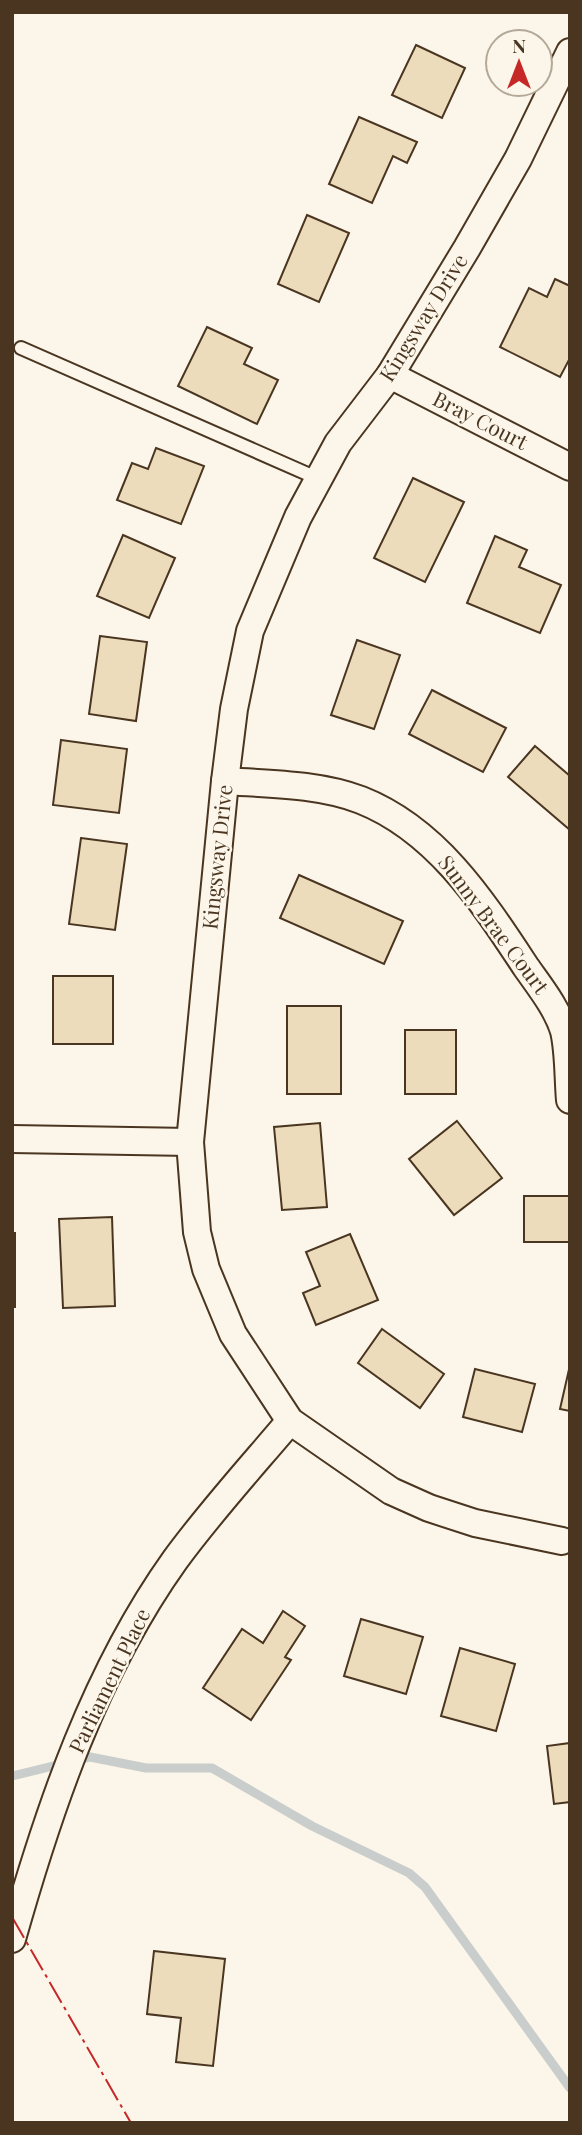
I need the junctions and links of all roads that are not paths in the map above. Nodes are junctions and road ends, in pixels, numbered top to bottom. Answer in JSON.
{"nodes":[{"id":1,"x":570,"y":52,"type":"edge"},
{"id":2,"x":22,"y":348,"type":"dead end"},
{"id":3,"x":390,"y":375,"type":"junction"},
{"id":4,"x":570,"y":467,"type":"edge"},
{"id":5,"x":319,"y":479,"type":"junction"},
{"id":6,"x":225,"y":781,"type":"junction"},
{"id":7,"x":570,"y":1100,"type":"edge"},
{"id":8,"x":12,"y":1139,"type":"edge"},
{"id":9,"x":190,"y":1142,"type":"junction"},
{"id":10,"x":290,"y":1422,"type":"junction"},
{"id":11,"x":562,"y":1541,"type":"dead end"},
{"id":12,"x":12,"y":1939,"type":"edge"}],
"edges":[{"from":1,"to":3,"type":"street","name":"Kingsway Drive"},
{"from":2,"to":5,"type":"lane"},
{"from":3,"to":4,"type":"street","name":"Bray Court"},
{"from":3,"to":5,"type":"street","name":"Kingsway Drive"},
{"from":5,"to":6,"type":"street","name":"Kingsway Drive"},
{"from":6,"to":7,"type":"street","name":"Sunny Brae Court"},
{"from":6,"to":9,"type":"street","name":"Kingsway Drive"},
{"from":8,"to":9,"type":"street"},
{"from":9,"to":10,"type":"street","name":"Kingsway Drive"},
{"from":10,"to":11,"type":"street","name":"Kingsway Drive"},
{"from":10,"to":12,"type":"street","name":"Parliament Place"}]}
